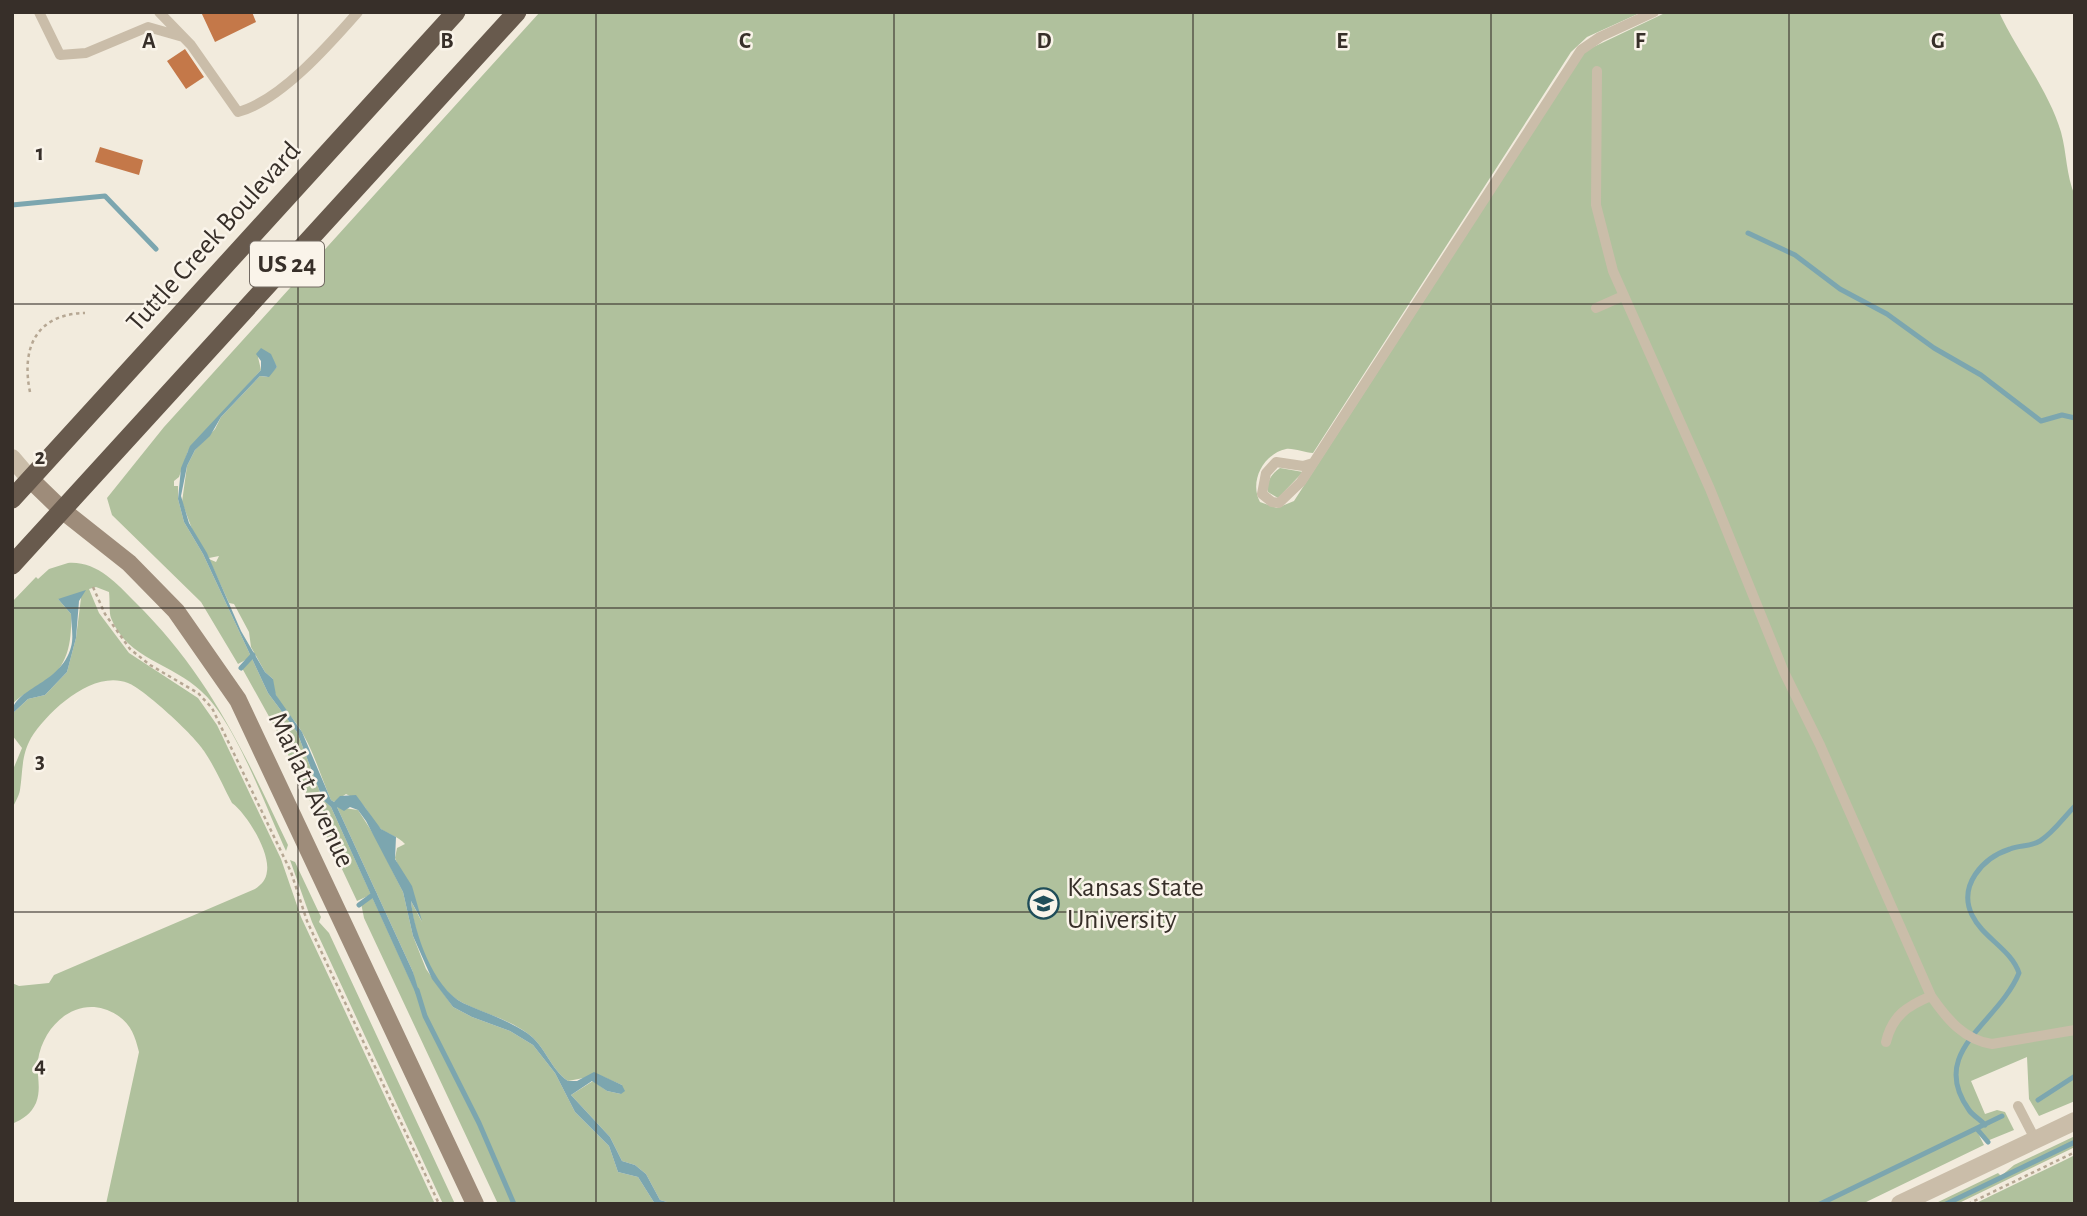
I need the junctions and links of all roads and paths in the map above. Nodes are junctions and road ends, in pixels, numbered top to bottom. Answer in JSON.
{"nodes":[{"id":1,"x":38,"y":12,"type":"edge"},
{"id":2,"x":159,"y":12,"type":"edge"},
{"id":3,"x":456,"y":12,"type":"edge"},
{"id":4,"x":517,"y":12,"type":"edge"},
{"id":5,"x":1654,"y":12,"type":"edge"},
{"id":6,"x":357,"y":13,"type":"edge"},
{"id":7,"x":183,"y":37,"type":"junction"},
{"id":8,"x":1597,"y":71,"type":"dead end"},
{"id":9,"x":1623,"y":296,"type":"junction"},
{"id":10,"x":1596,"y":308,"type":"dead end"},
{"id":11,"x":85,"y":313,"type":"dead end"},
{"id":12,"x":30,"y":392,"type":"dead end"},
{"id":13,"x":12,"y":458,"type":"edge"},
{"id":14,"x":1313,"y":463,"type":"junction"},
{"id":15,"x":30,"y":479,"type":"junction"},
{"id":16,"x":12,"y":499,"type":"edge"},
{"id":17,"x":62,"y":510,"type":"junction"},
{"id":18,"x":12,"y":565,"type":"edge"},
{"id":19,"x":93,"y":587,"type":"dead end"},
{"id":20,"x":292,"y":854,"type":"dead end"},
{"id":21,"x":285,"y":857,"type":"junction"},
{"id":22,"x":1931,"y":996,"type":"junction"},
{"id":23,"x":2075,"y":1030,"type":"edge"},
{"id":24,"x":1886,"y":1042,"type":"dead end"},
{"id":25,"x":2018,"y":1106,"type":"dead end"},
{"id":26,"x":2075,"y":1121,"type":"edge"},
{"id":27,"x":2035,"y":1139,"type":"junction"},
{"id":28,"x":2075,"y":1152,"type":"edge"},
{"id":29,"x":439,"y":1204,"type":"edge"},
{"id":30,"x":475,"y":1204,"type":"edge"},
{"id":31,"x":1900,"y":1204,"type":"edge"},
{"id":32,"x":1968,"y":1204,"type":"edge"}],
"edges":[{"from":1,"to":7,"type":"lane"},
{"from":2,"to":7,"type":"lane"},
{"from":3,"to":15,"type":"highway","name":"Tuttle Creek Boulevard","number":"US 24"},
{"from":4,"to":17,"type":"highway","number":"US 24"},
{"from":5,"to":14,"type":"lane"},
{"from":6,"to":7,"type":"lane"},
{"from":8,"to":9,"type":"lane"},
{"from":9,"to":10,"type":"lane"},
{"from":9,"to":22,"type":"lane"},
{"from":11,"to":12,"type":"path"},
{"from":13,"to":15,"type":"street","name":"Marlatt Avenue"},
{"from":14,"to":14,"type":"lane"},
{"from":15,"to":16,"type":"highway","name":"Tuttle Creek Boulevard","number":"US 24"},
{"from":15,"to":17,"type":"main road","name":"Marlatt Avenue"},
{"from":17,"to":18,"type":"highway","number":"US 24"},
{"from":17,"to":30,"type":"main road","name":"Marlatt Avenue"},
{"from":19,"to":21,"type":"path"},
{"from":20,"to":21,"type":"path"},
{"from":21,"to":29,"type":"path"},
{"from":22,"to":23,"type":"lane"},
{"from":22,"to":24,"type":"lane"},
{"from":25,"to":27,"type":"lane"},
{"from":26,"to":27,"type":"street"},
{"from":27,"to":31,"type":"street"},
{"from":28,"to":32,"type":"path"}]}
